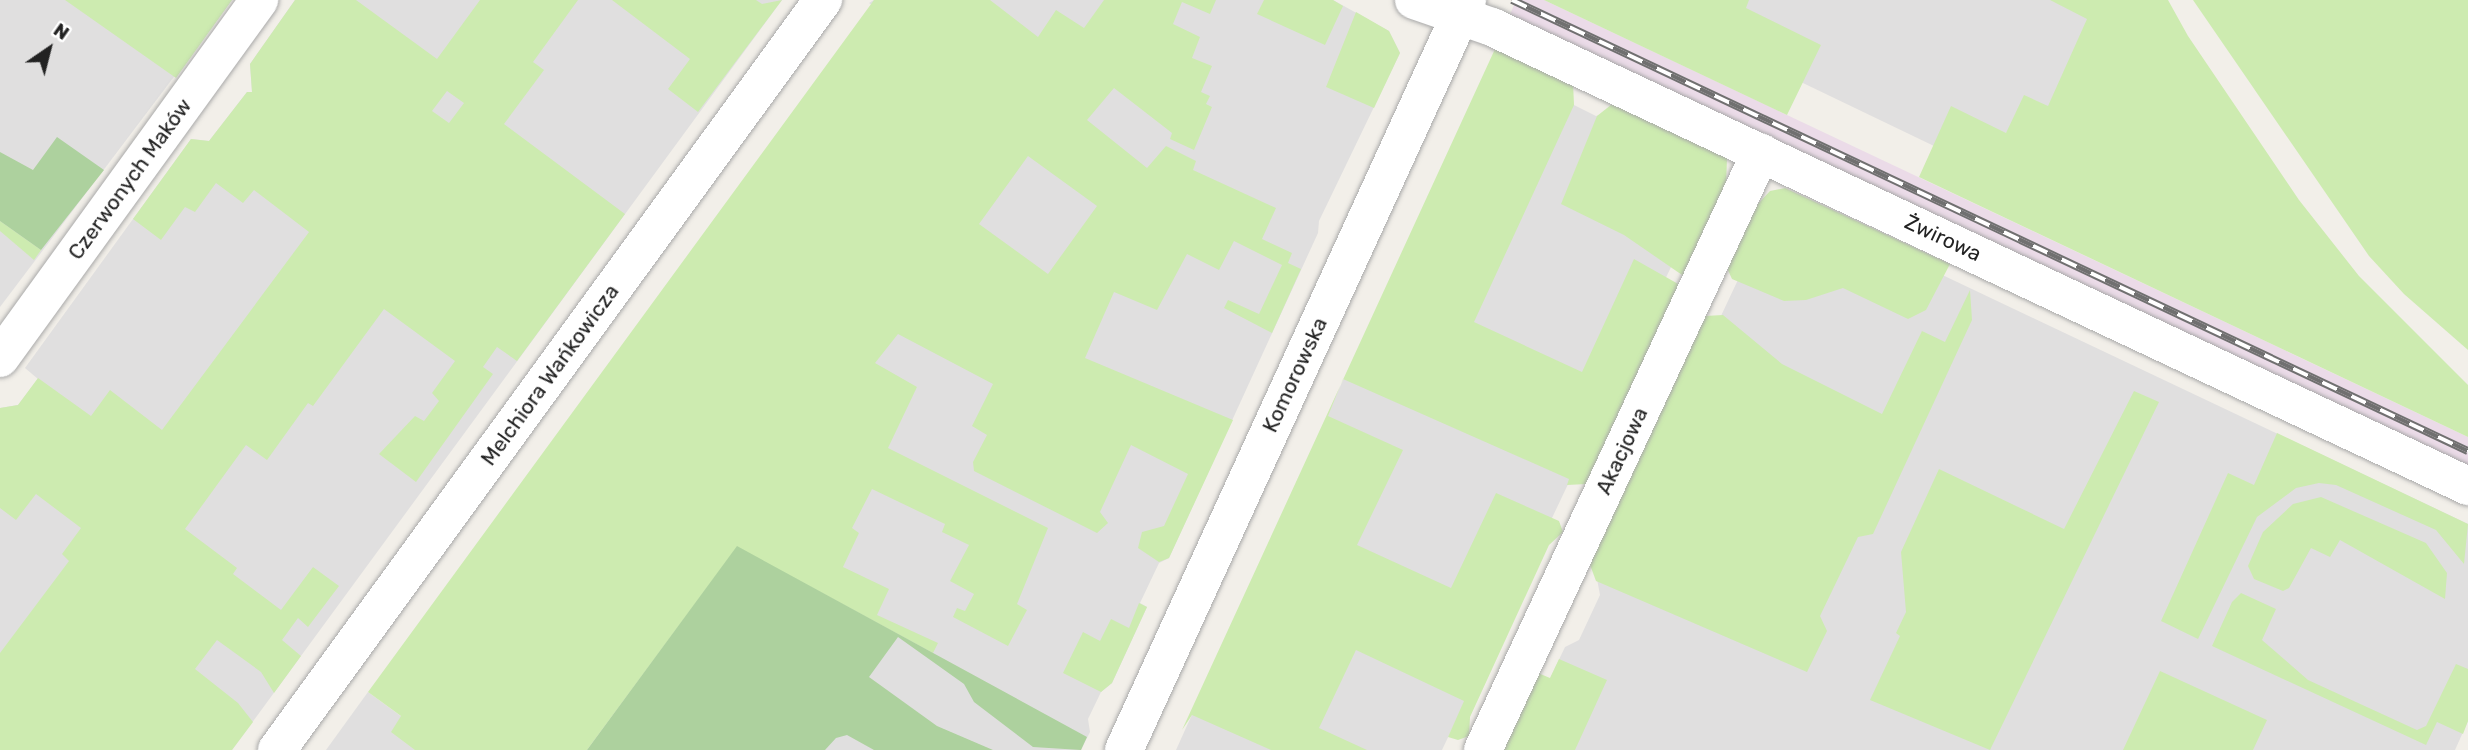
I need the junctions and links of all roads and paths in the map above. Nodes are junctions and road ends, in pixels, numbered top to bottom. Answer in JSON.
{"nodes":[{"id":1,"x":259,"y":0,"type":"edge"},
{"id":2,"x":823,"y":0,"type":"edge"},
{"id":3,"x":1414,"y":0,"type":"edge"},
{"id":4,"x":1464,"y":8,"type":"edge"},
{"id":5,"x":1761,"y":152,"type":"junction"},
{"id":6,"x":0,"y":358,"type":"edge"},
{"id":7,"x":2468,"y":486,"type":"edge"},
{"id":8,"x":277,"y":750,"type":"edge"},
{"id":9,"x":1124,"y":750,"type":"edge"},
{"id":10,"x":1483,"y":750,"type":"edge"}],
"edges":[{"from":1,"to":6,"type":"street","name":"Czerwonych Maków"},
{"from":2,"to":8,"type":"street","name":"Melchiora Wańkowicza"},
{"from":3,"to":4,"type":"street","name":"Żwirowa"},
{"from":4,"to":5,"type":"street","name":"Żwirowa"},
{"from":4,"to":9,"type":"street","name":"Komorowska"},
{"from":5,"to":7,"type":"street","name":"Żwirowa"},
{"from":5,"to":10,"type":"street","name":"Akacjowa"}]}
